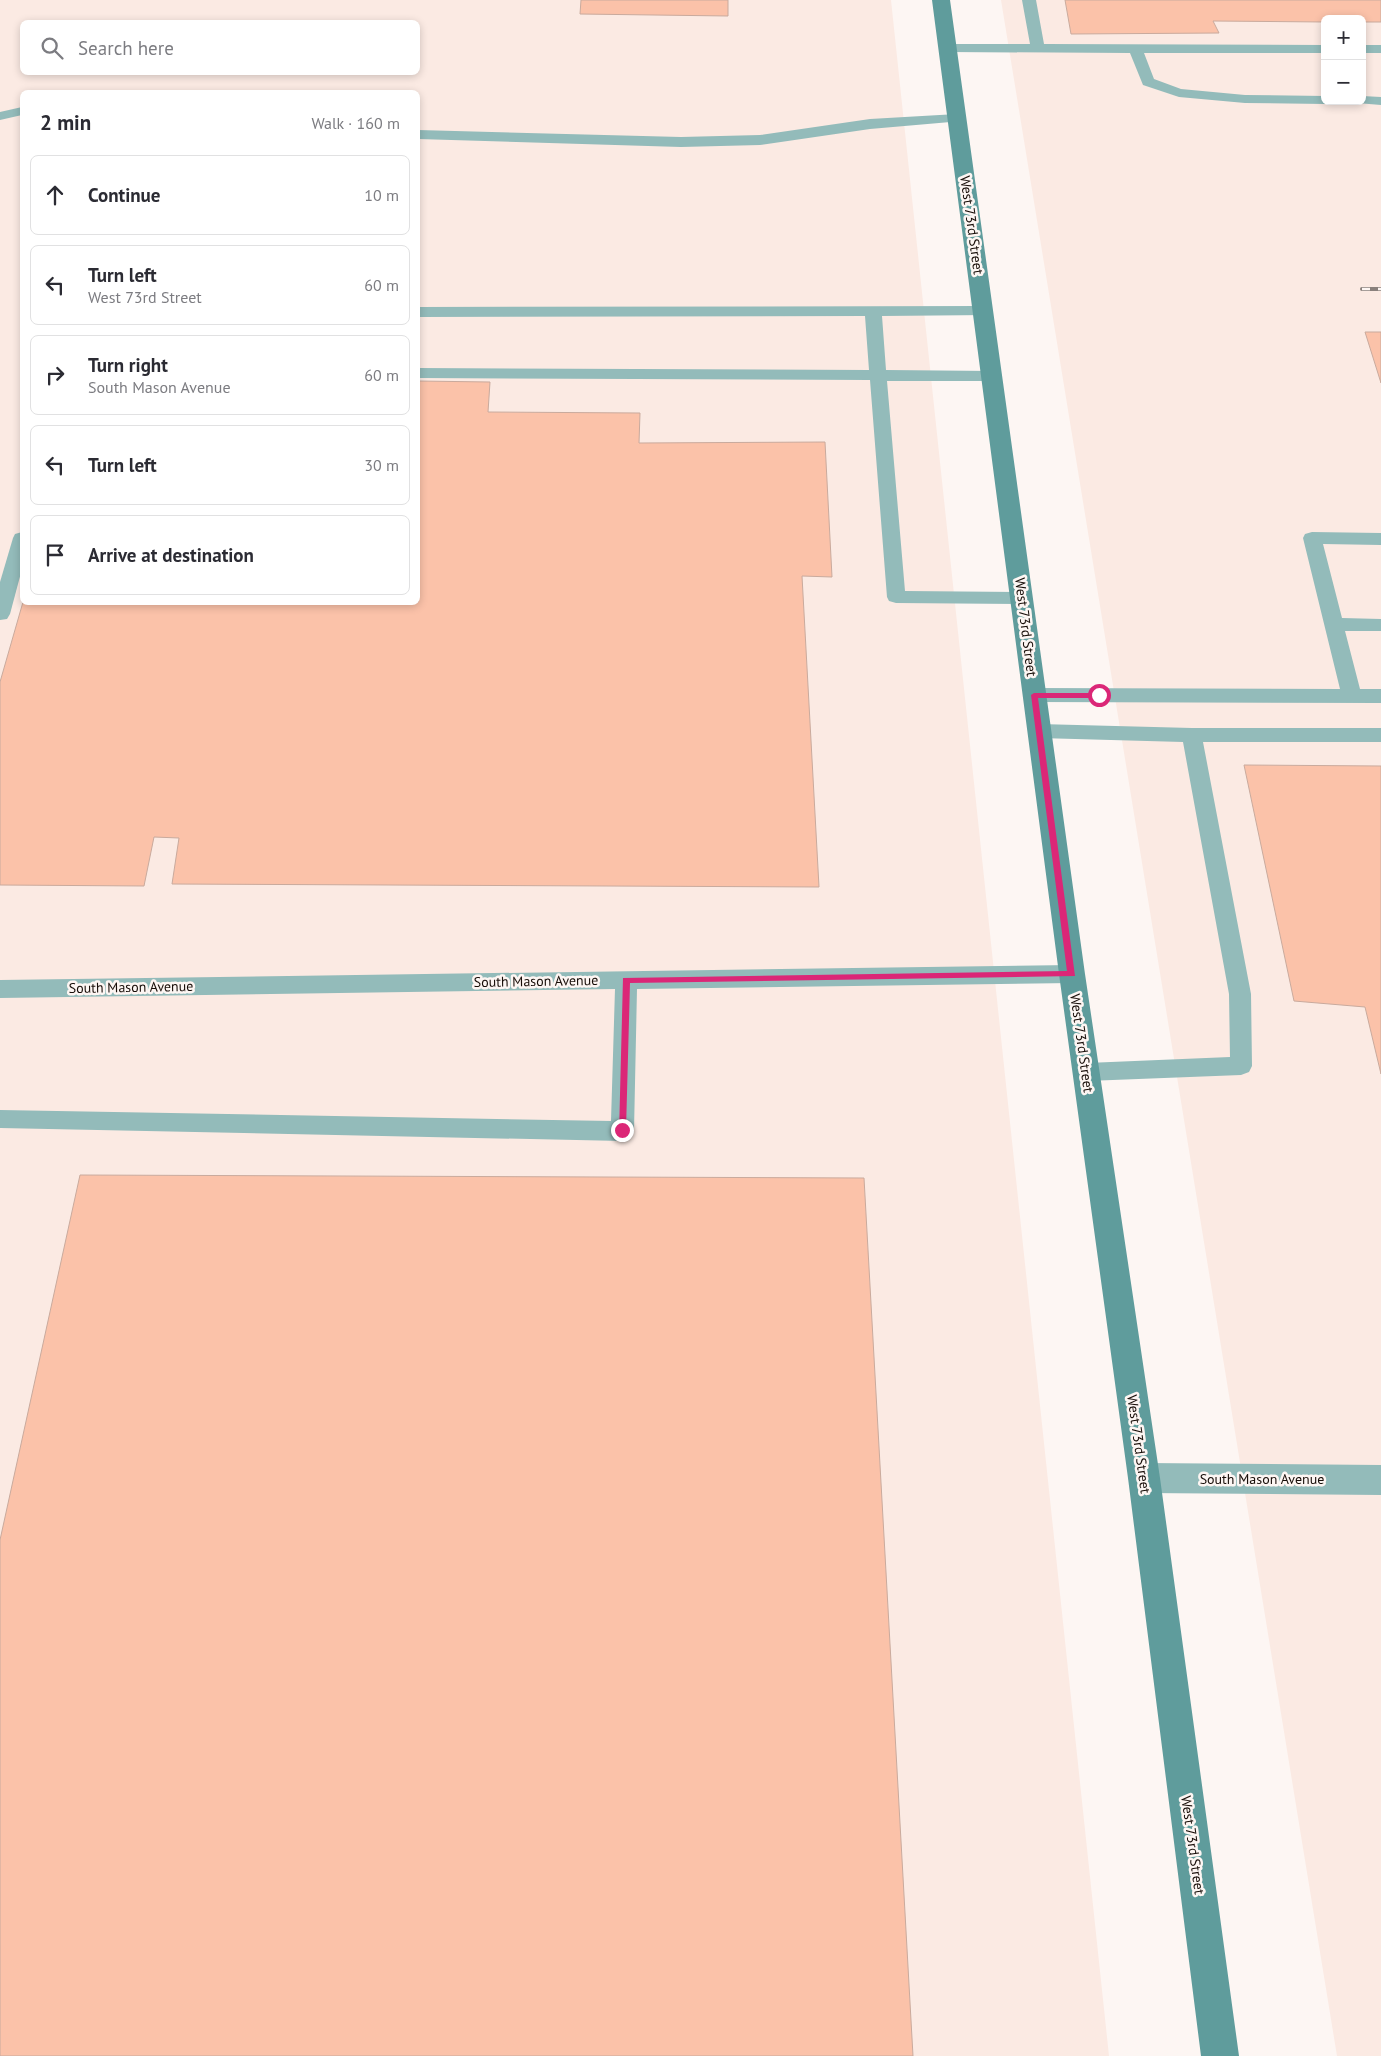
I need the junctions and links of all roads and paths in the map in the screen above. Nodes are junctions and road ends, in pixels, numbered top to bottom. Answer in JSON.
{"nodes":[{"id":1,"x":941,"y":0,"type":"edge"},
{"id":2,"x":1029,"y":0,"type":"edge"},
{"id":3,"x":948,"y":48,"type":"junction"},
{"id":4,"x":1038,"y":48,"type":"junction"},
{"id":5,"x":1135,"y":48,"type":"junction"},
{"id":6,"x":1321,"y":49,"type":"edge"},
{"id":7,"x":1366,"y":49,"type":"edge"},
{"id":8,"x":1381,"y":49,"type":"edge"},
{"id":9,"x":1321,"y":100,"type":"edge"},
{"id":10,"x":1366,"y":100,"type":"edge"},
{"id":11,"x":1381,"y":100,"type":"edge"},
{"id":12,"x":20,"y":111,"type":"edge"},
{"id":13,"x":0,"y":116,"type":"edge"},
{"id":14,"x":957,"y":118,"type":"junction"},
{"id":15,"x":420,"y":136,"type":"edge"},
{"id":16,"x":984,"y":311,"type":"junction"},
{"id":17,"x":420,"y":312,"type":"edge"},
{"id":18,"x":873,"y":312,"type":"junction"},
{"id":19,"x":420,"y":373,"type":"edge"},
{"id":20,"x":878,"y":376,"type":"junction"},
{"id":21,"x":992,"y":376,"type":"junction"},
{"id":22,"x":1381,"y":539,"type":"edge"},
{"id":23,"x":20,"y":545,"type":"edge"},
{"id":24,"x":1022,"y":598,"type":"junction"},
{"id":25,"x":0,"y":614,"type":"edge"},
{"id":26,"x":1334,"y":624,"type":"junction"},
{"id":27,"x":1381,"y":625,"type":"edge"},
{"id":28,"x":1034,"y":695,"type":"junction"},
{"id":29,"x":1352,"y":696,"type":"junction"},
{"id":30,"x":1381,"y":696,"type":"edge"},
{"id":31,"x":1039,"y":731,"type":"junction"},
{"id":32,"x":1192,"y":735,"type":"junction"},
{"id":33,"x":1381,"y":735,"type":"edge"},
{"id":34,"x":1072,"y":974,"type":"junction"},
{"id":35,"x":626,"y":980,"type":"junction"},
{"id":36,"x":0,"y":989,"type":"edge"},
{"id":37,"x":1087,"y":1072,"type":"junction"},
{"id":38,"x":0,"y":1119,"type":"edge"},
{"id":39,"x":1144,"y":1478,"type":"junction"},
{"id":40,"x":1381,"y":1480,"type":"edge"},
{"id":41,"x":1220,"y":2056,"type":"edge"}],
"edges":[{"from":1,"to":3,"type":"street","name":"West 73rd Street"},
{"from":2,"to":4,"type":"lane"},
{"from":3,"to":4,"type":"lane"},
{"from":3,"to":14,"type":"street","name":"West 73rd Street"},
{"from":4,"to":5,"type":"lane"},
{"from":5,"to":6,"type":"lane"},
{"from":5,"to":9,"type":"lane"},
{"from":7,"to":8,"type":"lane"},
{"from":10,"to":11,"type":"lane"},
{"from":12,"to":13,"type":"lane"},
{"from":14,"to":15,"type":"lane"},
{"from":14,"to":16,"type":"street","name":"West 73rd Street"},
{"from":16,"to":18,"type":"lane"},
{"from":16,"to":21,"type":"street","name":"West 73rd Street"},
{"from":17,"to":18,"type":"lane"},
{"from":18,"to":20,"type":"lane"},
{"from":19,"to":20,"type":"lane"},
{"from":20,"to":21,"type":"lane"},
{"from":20,"to":24,"type":"lane"},
{"from":21,"to":24,"type":"street","name":"West 73rd Street"},
{"from":22,"to":26,"type":"lane"},
{"from":23,"to":25,"type":"lane"},
{"from":24,"to":28,"type":"street","name":"West 73rd Street"},
{"from":26,"to":27,"type":"lane"},
{"from":26,"to":29,"type":"lane"},
{"from":28,"to":29,"type":"lane"},
{"from":28,"to":31,"type":"street","name":"West 73rd Street"},
{"from":29,"to":30,"type":"lane"},
{"from":31,"to":32,"type":"lane"},
{"from":31,"to":34,"type":"street","name":"West 73rd Street"},
{"from":32,"to":33,"type":"lane"},
{"from":32,"to":37,"type":"lane"},
{"from":34,"to":35,"type":"lane","name":"South Mason Avenue"},
{"from":34,"to":37,"type":"street","name":"West 73rd Street"},
{"from":35,"to":36,"type":"lane","name":"South Mason Avenue"},
{"from":35,"to":38,"type":"lane"},
{"from":37,"to":39,"type":"street","name":"West 73rd Street"},
{"from":39,"to":40,"type":"street","name":"South Mason Avenue"},
{"from":39,"to":41,"type":"street","name":"West 73rd Street"}]}
